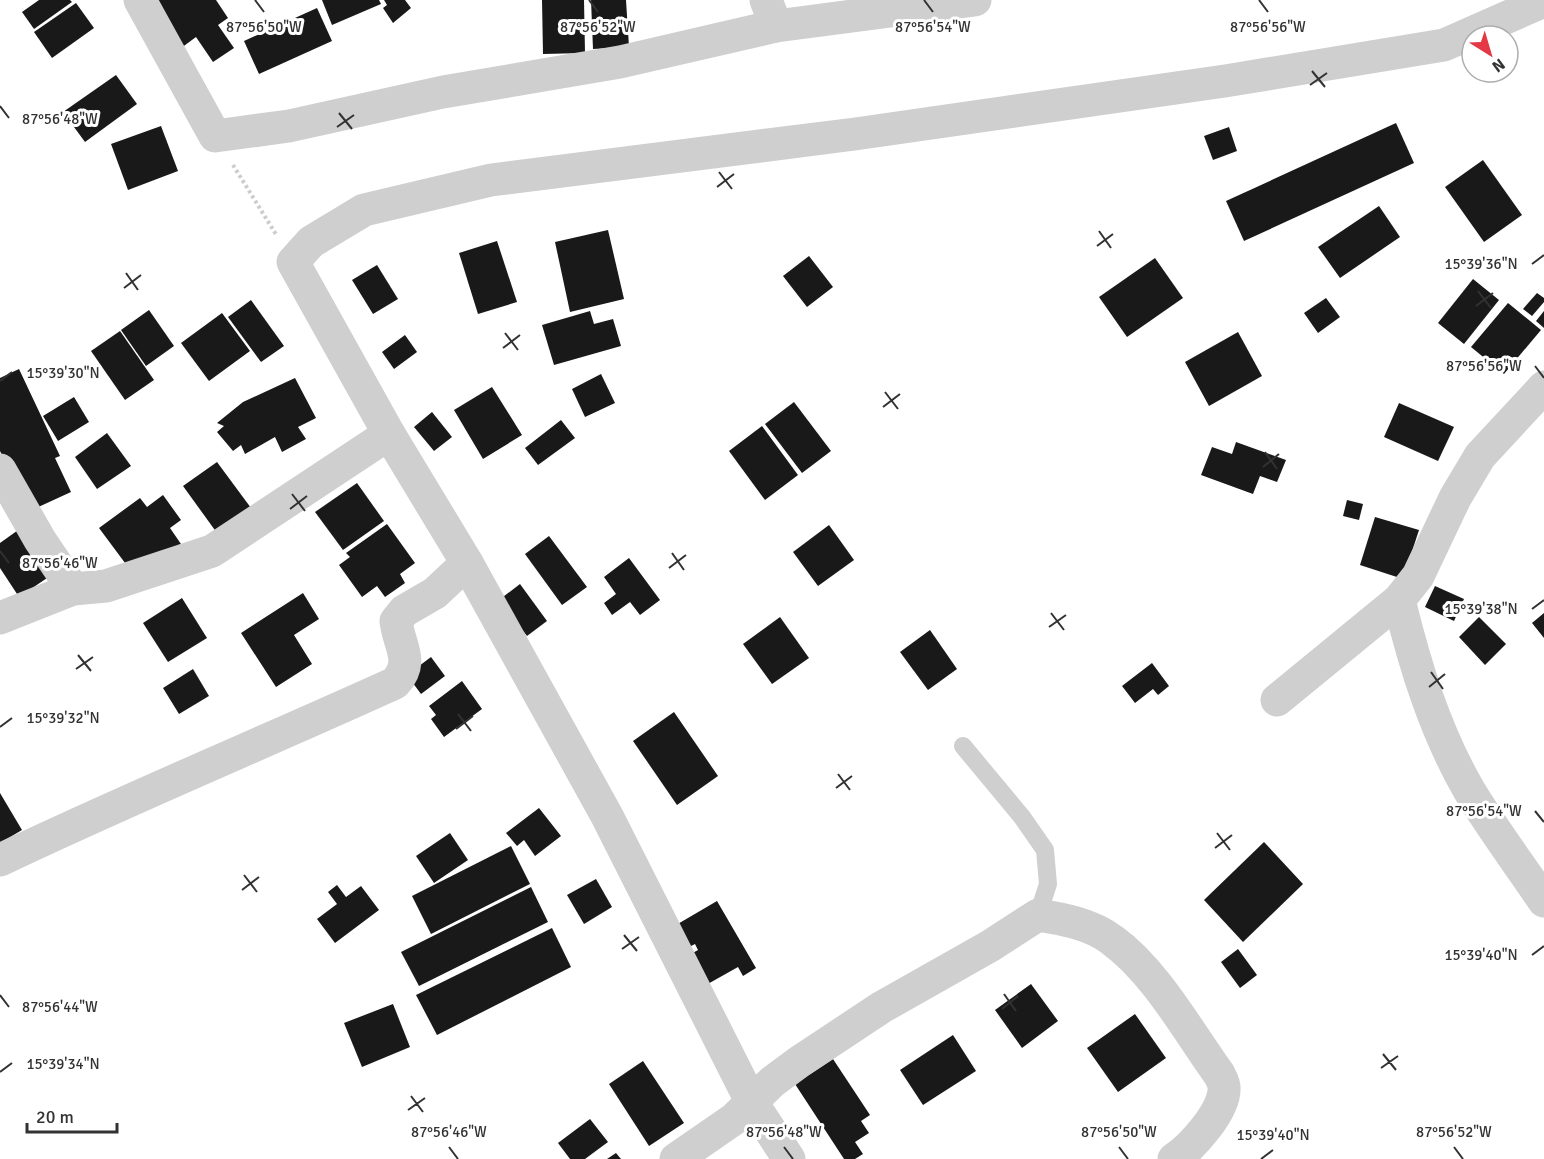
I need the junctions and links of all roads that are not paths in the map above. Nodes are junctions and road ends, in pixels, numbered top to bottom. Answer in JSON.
{"nodes":[{"id":1,"x":140,"y":0,"type":"edge"},
{"id":2,"x":975,"y":0,"type":"edge"},
{"id":3,"x":1544,"y":1,"type":"edge"},
{"id":4,"x":771,"y":13,"type":"edge"},
{"id":5,"x":1544,"y":387,"type":"edge"},
{"id":6,"x":389,"y":435,"type":"junction"},
{"id":7,"x":0,"y":470,"type":"edge"},
{"id":8,"x":467,"y":563,"type":"junction"},
{"id":9,"x":73,"y":589,"type":"junction"},
{"id":10,"x":1399,"y":600,"type":"junction"},
{"id":11,"x":0,"y":618,"type":"edge"},
{"id":12,"x":1277,"y":700,"type":"dead end"},
{"id":13,"x":963,"y":746,"type":"dead end"},
{"id":14,"x":0,"y":860,"type":"edge"},
{"id":15,"x":1544,"y":901,"type":"edge"},
{"id":16,"x":1038,"y":915,"type":"junction"},
{"id":17,"x":751,"y":1101,"type":"junction"},
{"id":18,"x":676,"y":1159,"type":"edge"},
{"id":19,"x":789,"y":1159,"type":"edge"},
{"id":20,"x":1174,"y":1159,"type":"edge"}],
"edges":[{"from":1,"to":4,"type":"street"},
{"from":2,"to":4,"type":"street"},
{"from":3,"to":6,"type":"street"},
{"from":5,"to":10,"type":"street"},
{"from":6,"to":8,"type":"street"},
{"from":6,"to":9,"type":"street"},
{"from":7,"to":9,"type":"street"},
{"from":8,"to":14,"type":"street"},
{"from":8,"to":17,"type":"street"},
{"from":9,"to":11,"type":"street"},
{"from":10,"to":12,"type":"street"},
{"from":10,"to":15,"type":"street"},
{"from":13,"to":16,"type":"lane"},
{"from":16,"to":17,"type":"street"},
{"from":16,"to":20,"type":"street"},
{"from":17,"to":18,"type":"street"},
{"from":17,"to":19,"type":"street"}]}
